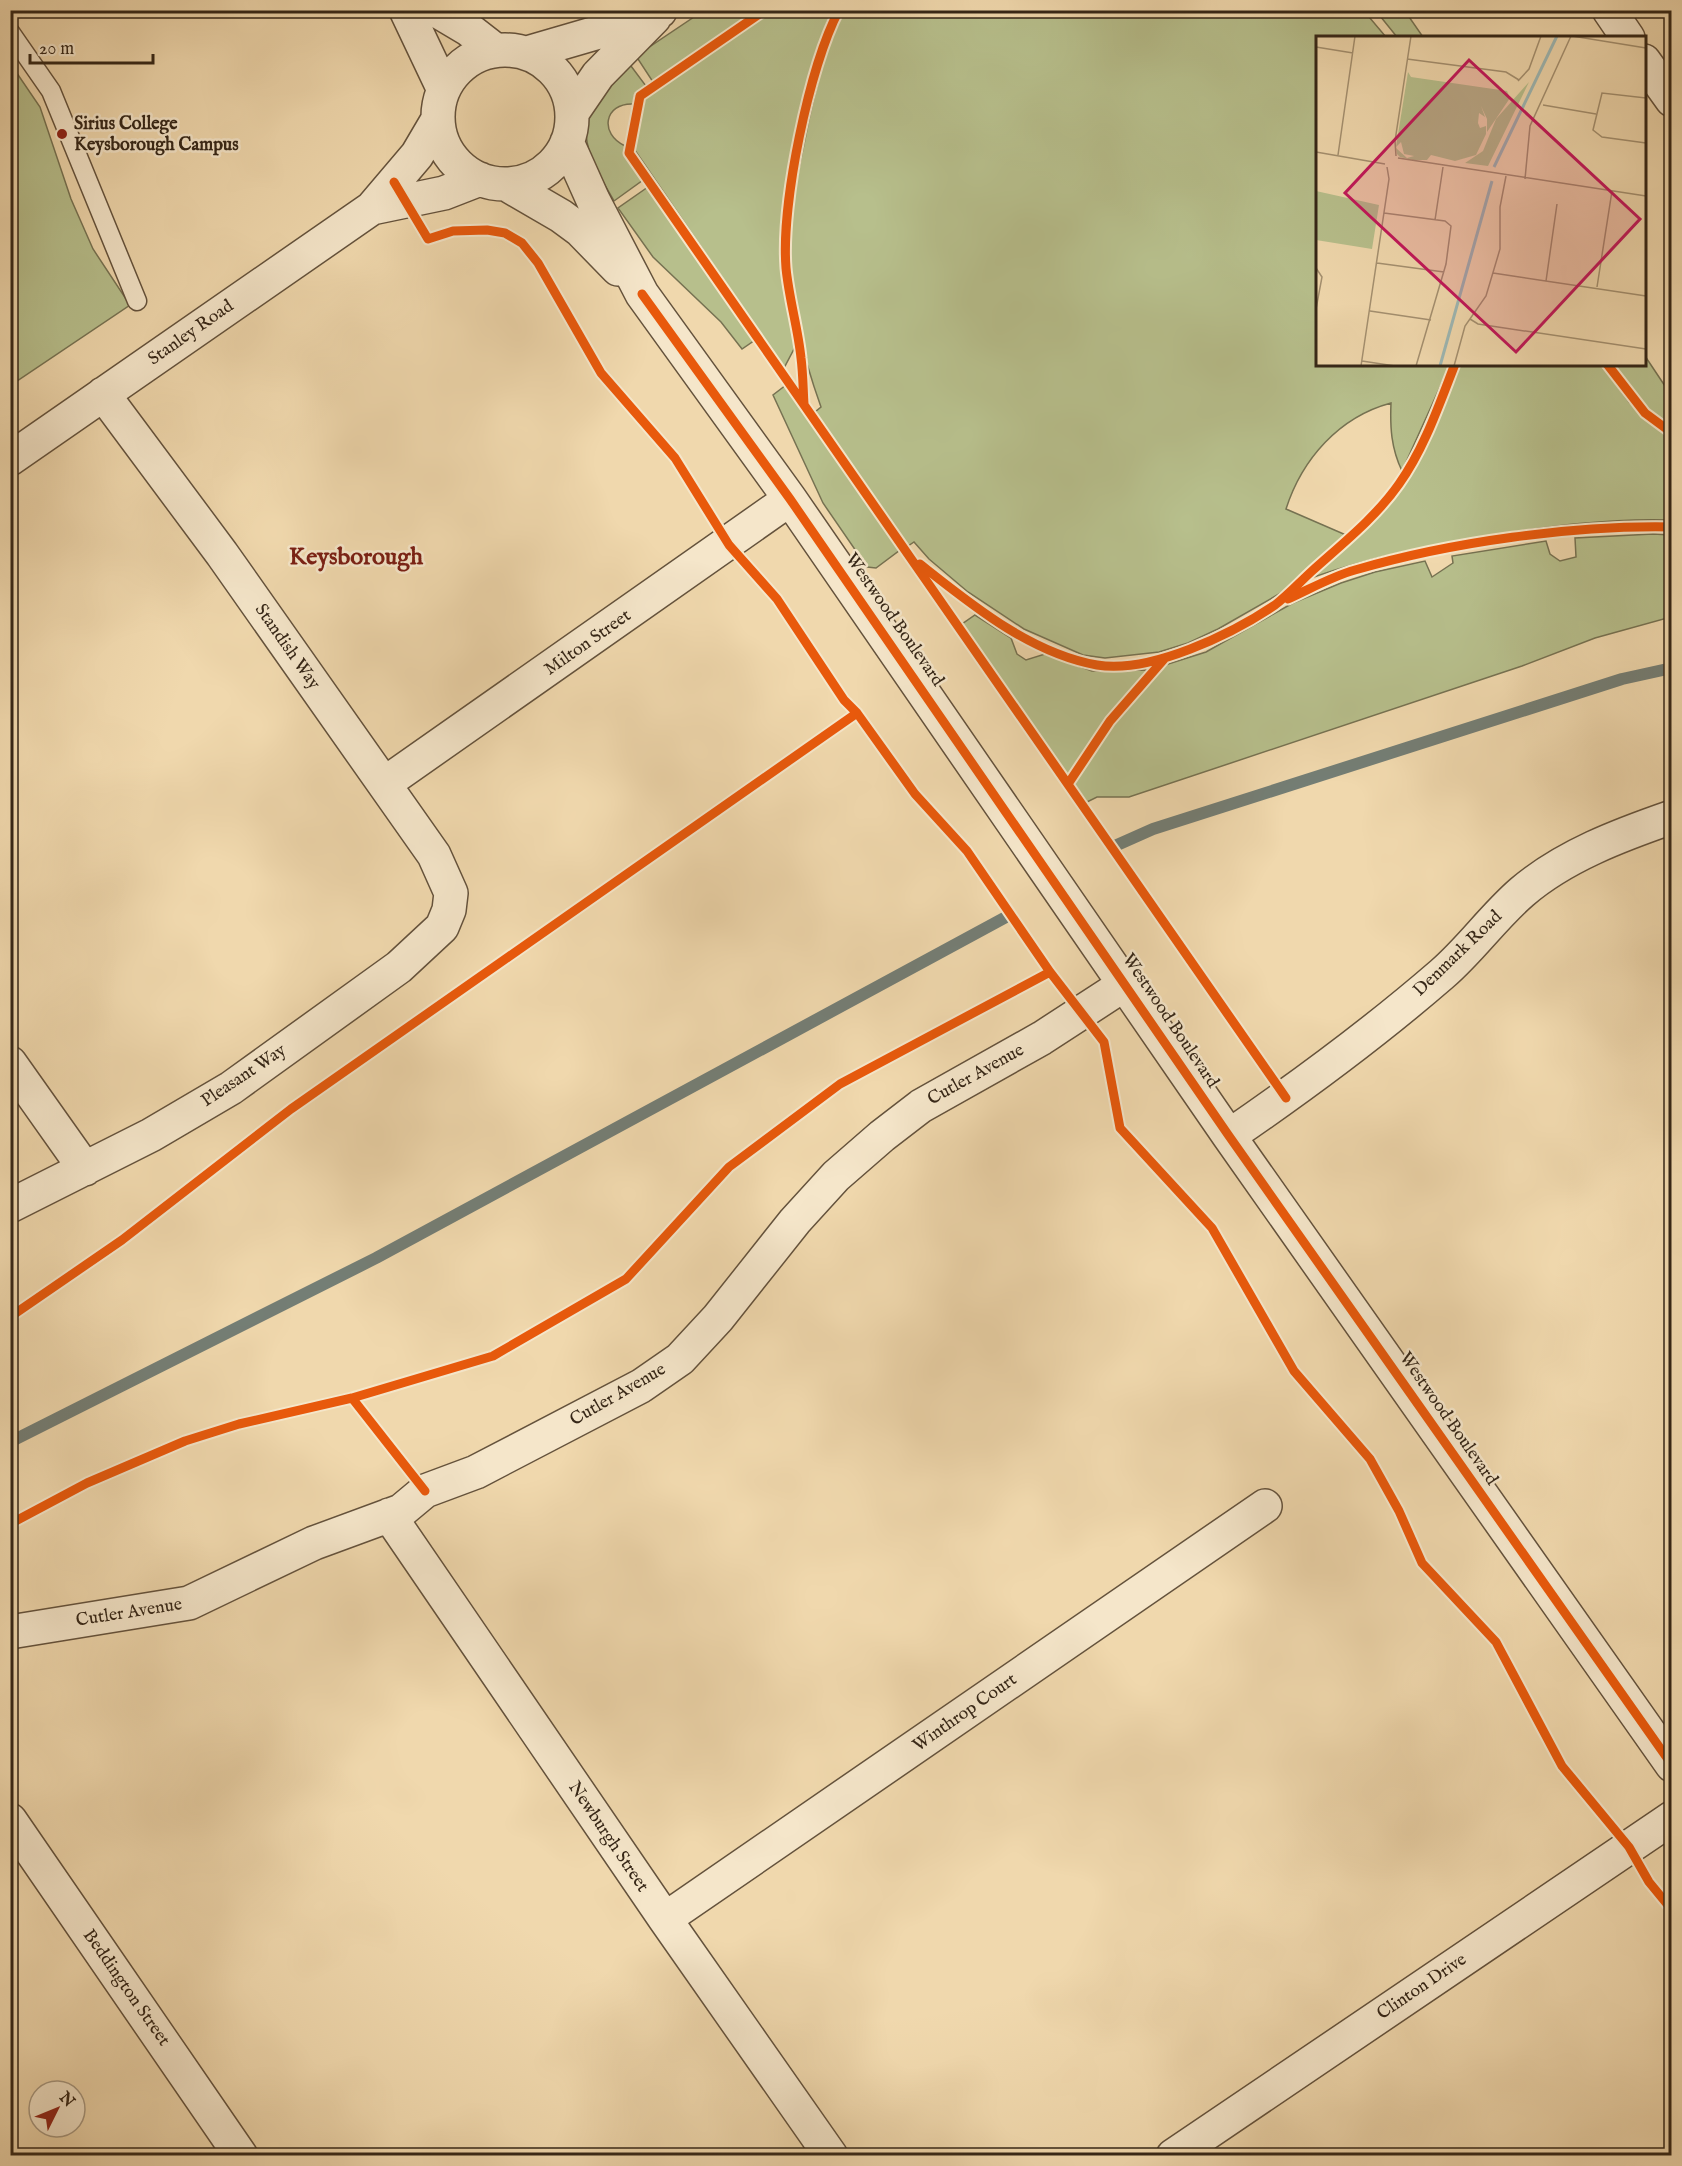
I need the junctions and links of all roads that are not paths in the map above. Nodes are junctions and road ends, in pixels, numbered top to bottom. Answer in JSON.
{"nodes":[{"id":1,"x":406,"y":10,"type":"edge"},
{"id":2,"x":436,"y":10,"type":"edge"},
{"id":3,"x":1609,"y":10,"type":"edge"},
{"id":4,"x":661,"y":11,"type":"edge"},
{"id":5,"x":10,"y":32,"type":"edge"},
{"id":6,"x":1627,"y":36,"type":"edge"},
{"id":7,"x":495,"y":50,"type":"junction"},
{"id":8,"x":527,"y":53,"type":"junction"},
{"id":9,"x":1646,"y":64,"type":"edge"},
{"id":10,"x":443,"y":88,"type":"junction"},
{"id":11,"x":1671,"y":100,"type":"edge"},
{"id":12,"x":437,"y":121,"type":"junction"},
{"id":13,"x":569,"y":127,"type":"junction"},
{"id":14,"x":493,"y":182,"type":"junction"},
{"id":15,"x":372,"y":208,"type":"junction"},
{"id":16,"x":642,"y":294,"type":"junction"},
{"id":17,"x":137,"y":301,"type":"dead end"},
{"id":18,"x":103,"y":394,"type":"junction"},
{"id":19,"x":10,"y":459,"type":"edge"},
{"id":20,"x":790,"y":499,"type":"junction"},
{"id":21,"x":384,"y":784,"type":"junction"},
{"id":22,"x":1671,"y":817,"type":"edge"},
{"id":23,"x":449,"y":910,"type":"joint"},
{"id":24,"x":1125,"y":984,"type":"junction"},
{"id":25,"x":10,"y":1063,"type":"edge"},
{"id":26,"x":1229,"y":1137,"type":"junction"},
{"id":27,"x":85,"y":1169,"type":"junction"},
{"id":28,"x":10,"y":1206,"type":"edge"},
{"id":29,"x":1265,"y":1506,"type":"dead end"},
{"id":30,"x":389,"y":1515,"type":"junction"},
{"id":31,"x":10,"y":1632,"type":"edge"},
{"id":32,"x":1671,"y":1765,"type":"edge"},
{"id":33,"x":1671,"y":1818,"type":"edge"},
{"id":34,"x":10,"y":1820,"type":"edge"},
{"id":35,"x":665,"y":1919,"type":"junction"},
{"id":36,"x":241,"y":2156,"type":"edge"},
{"id":37,"x":831,"y":2156,"type":"edge"},
{"id":38,"x":1173,"y":2156,"type":"edge"}],
"edges":[{"from":1,"to":10,"type":"street"},
{"from":2,"to":7,"type":"street"},
{"from":3,"to":6,"type":"street"},
{"from":4,"to":8,"type":"street"},
{"from":4,"to":13,"type":"street"},
{"from":5,"to":17,"type":"lane"},
{"from":7,"to":8,"type":"street"},
{"from":7,"to":10,"type":"street"},
{"from":8,"to":13,"type":"street"},
{"from":9,"to":11,"type":"street"},
{"from":10,"to":12,"type":"street"},
{"from":12,"to":14,"type":"street"},
{"from":12,"to":15,"type":"street","name":"Stanley Road"},
{"from":13,"to":14,"type":"street"},
{"from":13,"to":16,"type":"street","name":"Westwood Boulevard"},
{"from":14,"to":15,"type":"street","name":"Stanley Road"},
{"from":14,"to":16,"type":"street","name":"Westwood Boulevard"},
{"from":15,"to":18,"type":"street","name":"Stanley Road"},
{"from":16,"to":20,"type":"street","name":"Westwood Boulevard"},
{"from":18,"to":19,"type":"street","name":"Stanley Road"},
{"from":18,"to":21,"type":"street","name":"Standish Way"},
{"from":20,"to":21,"type":"street","name":"Milton Street"},
{"from":20,"to":24,"type":"street","name":"Westwood Boulevard"},
{"from":21,"to":23,"type":"street","name":"Standish Way"},
{"from":22,"to":26,"type":"street","name":"Denmark Road"},
{"from":23,"to":27,"type":"street","name":"Pleasant Way"},
{"from":24,"to":26,"type":"street","name":"Westwood Boulevard"},
{"from":24,"to":30,"type":"street","name":"Cutler Avenue"},
{"from":25,"to":27,"type":"street"},
{"from":26,"to":32,"type":"street","name":"Westwood Boulevard"},
{"from":27,"to":28,"type":"street","name":"Pleasant Way"},
{"from":29,"to":35,"type":"street","name":"Winthrop Court"},
{"from":30,"to":31,"type":"street","name":"Cutler Avenue"},
{"from":30,"to":35,"type":"street","name":"Newburgh Street"},
{"from":33,"to":38,"type":"street","name":"Clinton Drive"},
{"from":34,"to":36,"type":"street","name":"Beddington Street"},
{"from":35,"to":37,"type":"street","name":"Newburgh Street"}]}
